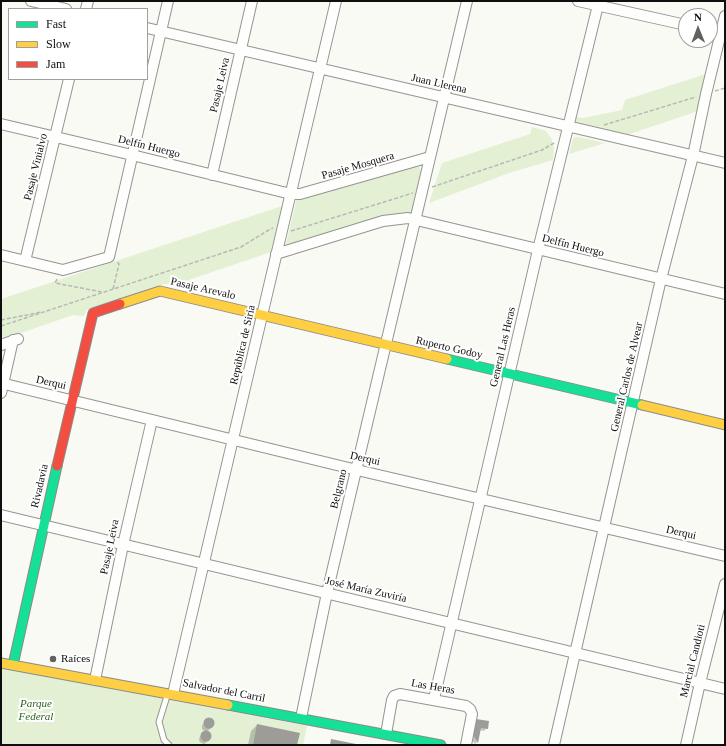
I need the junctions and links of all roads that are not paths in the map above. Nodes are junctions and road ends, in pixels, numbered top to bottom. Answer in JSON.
{"nodes":[{"id":1,"x":31,"y":1,"type":"edge"},
{"id":2,"x":168,"y":1,"type":"edge"},
{"id":3,"x":252,"y":1,"type":"edge"},
{"id":4,"x":336,"y":1,"type":"edge"},
{"id":5,"x":467,"y":1,"type":"edge"},
{"id":6,"x":578,"y":1,"type":"edge"},
{"id":7,"x":598,"y":3,"type":"edge"},
{"id":8,"x":62,"y":8,"type":"edge"},
{"id":9,"x":725,"y":16,"type":"edge"},
{"id":10,"x":678,"y":23,"type":"edge"},
{"id":11,"x":148,"y":28,"type":"edge"},
{"id":12,"x":161,"y":32,"type":"junction"},
{"id":13,"x":723,"y":33,"type":"edge"},
{"id":14,"x":241,"y":50,"type":"junction"},
{"id":15,"x":320,"y":68,"type":"junction"},
{"id":16,"x":69,"y":80,"type":"edge"},
{"id":17,"x":444,"y":98,"type":"junction"},
{"id":18,"x":1,"y":124,"type":"edge"},
{"id":19,"x":568,"y":126,"type":"junction"},
{"id":20,"x":56,"y":137,"type":"junction"},
{"id":21,"x":132,"y":155,"type":"junction"},
{"id":22,"x":693,"y":156,"type":"junction"},
{"id":23,"x":430,"y":157,"type":"junction"},
{"id":24,"x":725,"y":163,"type":"edge"},
{"id":25,"x":212,"y":175,"type":"junction"},
{"id":26,"x":291,"y":194,"type":"junction"},
{"id":27,"x":415,"y":220,"type":"junction"},
{"id":28,"x":538,"y":250,"type":"junction"},
{"id":29,"x":276,"y":254,"type":"junction"},
{"id":30,"x":1,"y":255,"type":"edge"},
{"id":31,"x":25,"y":261,"type":"junction"},
{"id":32,"x":662,"y":279,"type":"junction"},
{"id":33,"x":725,"y":294,"type":"edge"},
{"id":34,"x":94,"y":313,"type":"joint"},
{"id":35,"x":262,"y":316,"type":"junction"},
{"id":36,"x":1,"y":344,"type":"edge"},
{"id":37,"x":386,"y":345,"type":"junction"},
{"id":38,"x":510,"y":374,"type":"junction"},
{"id":39,"x":2,"y":386,"type":"edge"},
{"id":40,"x":73,"y":400,"type":"junction"},
{"id":41,"x":633,"y":404,"type":"junction"},
{"id":42,"x":152,"y":420,"type":"junction"},
{"id":43,"x":725,"y":425,"type":"edge"},
{"id":44,"x":233,"y":440,"type":"junction"},
{"id":45,"x":356,"y":470,"type":"junction"},
{"id":46,"x":481,"y":499,"type":"junction"},
{"id":47,"x":1,"y":515,"type":"edge"},
{"id":48,"x":43,"y":526,"type":"junction"},
{"id":49,"x":604,"y":527,"type":"junction"},
{"id":50,"x":123,"y":545,"type":"junction"},
{"id":51,"x":725,"y":556,"type":"edge"},
{"id":52,"x":204,"y":564,"type":"junction"},
{"id":53,"x":725,"y":584,"type":"edge"},
{"id":54,"x":327,"y":593,"type":"junction"},
{"id":55,"x":451,"y":623,"type":"junction"},
{"id":56,"x":576,"y":654,"type":"junction"},
{"id":57,"x":1,"y":663,"type":"edge"},
{"id":58,"x":13,"y":665,"type":"junction"},
{"id":59,"x":95,"y":680,"type":"junction"},
{"id":60,"x":700,"y":683,"type":"junction"},
{"id":61,"x":725,"y":689,"type":"edge"},
{"id":62,"x":170,"y":694,"type":"junction"},
{"id":63,"x":434,"y":699,"type":"junction"},
{"id":64,"x":301,"y":718,"type":"junction"},
{"id":65,"x":386,"y":734,"type":"junction"},
{"id":66,"x":429,"y":744,"type":"edge"},
{"id":67,"x":169,"y":745,"type":"edge"},
{"id":68,"x":441,"y":745,"type":"edge"},
{"id":69,"x":466,"y":745,"type":"edge"},
{"id":70,"x":554,"y":745,"type":"edge"},
{"id":71,"x":686,"y":745,"type":"edge"}],
"edges":[{"from":1,"to":8,"type":"street"},
{"from":2,"to":12,"type":"street"},
{"from":3,"to":14,"type":"street","name":"Pasaje Leiva"},
{"from":4,"to":15,"type":"street","name":"República de Siria"},
{"from":5,"to":17,"type":"street","name":"Belgrano"},
{"from":6,"to":7,"type":"street"},
{"from":7,"to":10,"type":"street"},
{"from":7,"to":19,"type":"street","name":"General Las Heras"},
{"from":9,"to":13,"type":"street","name":"General Carlos de Alvear"},
{"from":11,"to":12,"type":"street","name":"Juan Llerena"},
{"from":12,"to":14,"type":"street","name":"Juan Llerena"},
{"from":12,"to":21,"type":"street"},
{"from":13,"to":22,"type":"street","name":"General Carlos de Alvear"},
{"from":14,"to":15,"type":"street","name":"Juan Llerena"},
{"from":14,"to":25,"type":"street","name":"Pasaje Leiva"},
{"from":15,"to":17,"type":"street","name":"Juan Llerena"},
{"from":15,"to":26,"type":"street","name":"República de Siria"},
{"from":16,"to":20,"type":"street","name":"Pasaje Vinialvo"},
{"from":17,"to":19,"type":"street","name":"Juan Llerena"},
{"from":17,"to":23,"type":"street","name":"Belgrano"},
{"from":18,"to":20,"type":"street","name":"Delfín Huergo"},
{"from":19,"to":22,"type":"street","name":"Juan Llerena"},
{"from":19,"to":28,"type":"street","name":"General Las Heras"},
{"from":20,"to":21,"type":"street","name":"Delfín Huergo"},
{"from":20,"to":31,"type":"street","name":"Pasaje Vinialvo"},
{"from":21,"to":25,"type":"street","name":"Delfín Huergo"},
{"from":21,"to":31,"type":"street"},
{"from":22,"to":24,"type":"street","name":"Juan Llerena"},
{"from":22,"to":32,"type":"street","name":"General Carlos de Alvear"},
{"from":23,"to":26,"type":"street","name":"Pasaje Mosquera"},
{"from":23,"to":27,"type":"street","name":"Belgrano"},
{"from":25,"to":26,"type":"street","name":"Delfín Huergo"},
{"from":26,"to":29,"type":"street","name":"República de Siria"},
{"from":27,"to":28,"type":"street","name":"Delfín Huergo"},
{"from":27,"to":29,"type":"street"},
{"from":27,"to":37,"type":"street","name":"Belgrano"},
{"from":28,"to":32,"type":"street","name":"Delfín Huergo"},
{"from":28,"to":38,"type":"street","name":"General Las Heras"},
{"from":29,"to":35,"type":"street","name":"República de Siria"},
{"from":30,"to":31,"type":"street"},
{"from":32,"to":33,"type":"street","name":"Delfín Huergo"},
{"from":32,"to":41,"type":"street","name":"General Carlos de Alvear"},
{"from":34,"to":35,"type":"street","name":"Pasaje Arevalo"},
{"from":34,"to":40,"type":"street","name":"Rivadavia"},
{"from":35,"to":37,"type":"street","name":"Ruperto Godoy"},
{"from":35,"to":44,"type":"street","name":"República de Siria"},
{"from":36,"to":39,"type":"street"},
{"from":37,"to":38,"type":"street","name":"Ruperto Godoy"},
{"from":37,"to":45,"type":"street","name":"Belgrano"},
{"from":38,"to":41,"type":"street","name":"Ruperto Godoy"},
{"from":38,"to":46,"type":"street","name":"General Las Heras"},
{"from":39,"to":40,"type":"street","name":"Derqui"},
{"from":40,"to":42,"type":"street","name":"Derqui"},
{"from":40,"to":48,"type":"street","name":"Rivadavia"},
{"from":41,"to":43,"type":"street","name":"Ruperto Godoy"},
{"from":41,"to":49,"type":"street","name":"General Carlos de Alvear"},
{"from":42,"to":44,"type":"street","name":"Derqui"},
{"from":42,"to":50,"type":"street","name":"Pasaje Leiva"},
{"from":44,"to":45,"type":"street","name":"Derqui"},
{"from":44,"to":52,"type":"street","name":"República de Siria"},
{"from":45,"to":46,"type":"street","name":"Derqui"},
{"from":45,"to":54,"type":"street","name":"Belgrano"},
{"from":46,"to":49,"type":"street","name":"Derqui"},
{"from":46,"to":55,"type":"street","name":"General Las Heras"},
{"from":47,"to":48,"type":"street","name":"José María Zuviría"},
{"from":48,"to":50,"type":"street","name":"José María Zuviría"},
{"from":48,"to":58,"type":"street","name":"Rivadavia"},
{"from":49,"to":51,"type":"street","name":"Derqui"},
{"from":49,"to":56,"type":"street","name":"General Carlos de Alvear"},
{"from":50,"to":52,"type":"street","name":"José María Zuviría"},
{"from":50,"to":59,"type":"street","name":"Pasaje Leiva"},
{"from":52,"to":54,"type":"street","name":"José María Zuviría"},
{"from":52,"to":62,"type":"street","name":"República de Siria"},
{"from":53,"to":60,"type":"street","name":"Marcial Candioti"},
{"from":54,"to":55,"type":"street","name":"José María Zuviría"},
{"from":54,"to":64,"type":"street","name":"Belgrano"},
{"from":55,"to":56,"type":"street","name":"José María Zuviría"},
{"from":55,"to":63,"type":"street","name":"General Las Heras"},
{"from":56,"to":60,"type":"street","name":"José María Zuviría"},
{"from":56,"to":70,"type":"street","name":"General Carlos de Alvear"},
{"from":57,"to":58,"type":"street","name":"Salvador del Carril"},
{"from":58,"to":59,"type":"street","name":"Salvador del Carril"},
{"from":59,"to":62,"type":"street","name":"Salvador del Carril"},
{"from":60,"to":61,"type":"street","name":"José María Zuviría"},
{"from":60,"to":71,"type":"street","name":"Marcial Candioti"},
{"from":62,"to":64,"type":"street","name":"Salvador del Carril"},
{"from":62,"to":67,"type":"lane"},
{"from":63,"to":65,"type":"street","name":"Las Heras"},
{"from":63,"to":69,"type":"street","name":"Las Heras"},
{"from":64,"to":65,"type":"street","name":"Salvador del Carril"},
{"from":65,"to":66,"type":"street","name":"Salvador del Carril"},
{"from":66,"to":68,"type":"street","name":"Salvador del Carril"}]}
